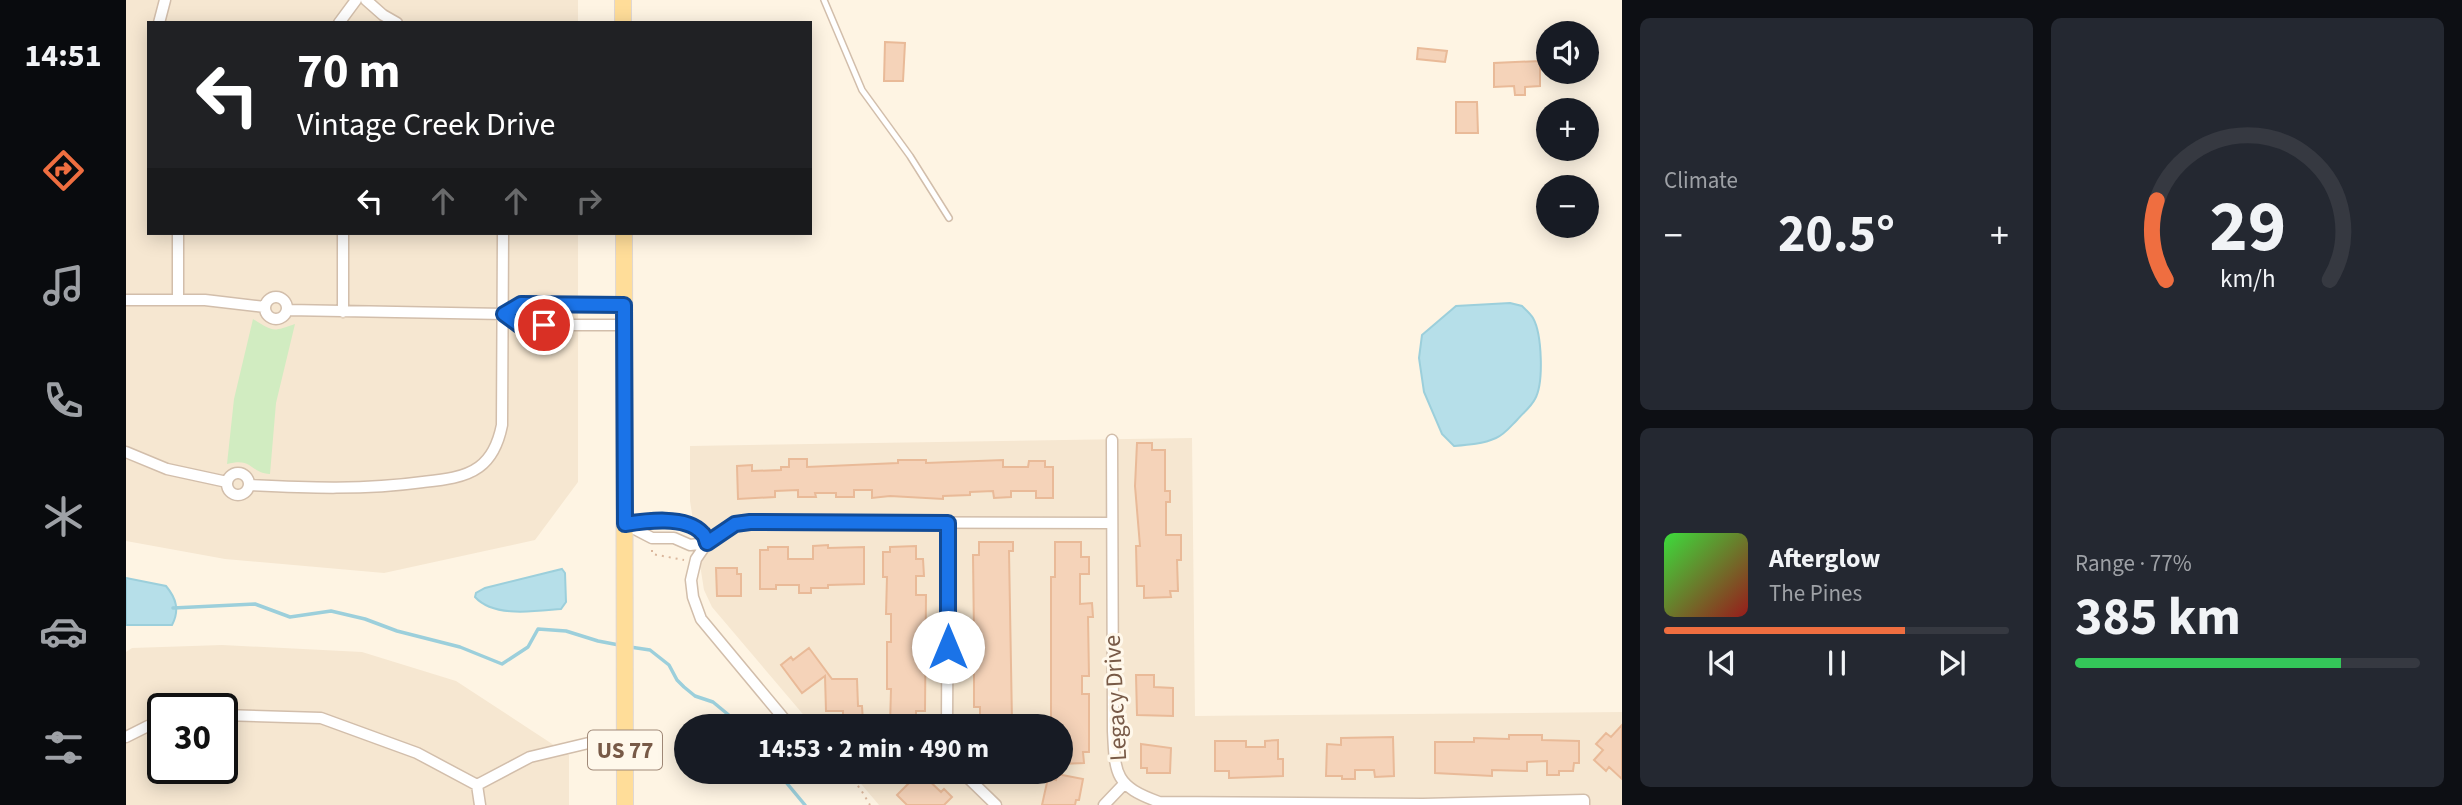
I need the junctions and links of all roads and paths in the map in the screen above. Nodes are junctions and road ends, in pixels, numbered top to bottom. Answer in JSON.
{"nodes":[{"id":1,"x":165,"y":0,"type":"edge"},
{"id":2,"x":356,"y":0,"type":"edge"},
{"id":3,"x":366,"y":0,"type":"edge"},
{"id":4,"x":623,"y":0,"type":"edge"},
{"id":5,"x":824,"y":0,"type":"edge"},
{"id":6,"x":160,"y":21,"type":"edge"},
{"id":7,"x":340,"y":21,"type":"edge"},
{"id":8,"x":394,"y":21,"type":"edge"},
{"id":9,"x":623,"y":21,"type":"edge"},
{"id":10,"x":949,"y":218,"type":"dead end"},
{"id":11,"x":178,"y":235,"type":"edge"},
{"id":12,"x":343,"y":235,"type":"edge"},
{"id":13,"x":503,"y":235,"type":"edge"},
{"id":14,"x":624,"y":235,"type":"edge"},
{"id":15,"x":178,"y":299,"type":"junction"},
{"id":16,"x":126,"y":300,"type":"edge"},
{"id":17,"x":624,"y":305,"type":"junction"},
{"id":18,"x":343,"y":312,"type":"junction"},
{"id":19,"x":504,"y":314,"type":"junction"},
{"id":20,"x":624,"y":326,"type":"junction"},
{"id":21,"x":1112,"y":440,"type":"dead end"},
{"id":22,"x":126,"y":452,"type":"edge"},
{"id":23,"x":948,"y":523,"type":"junction"},
{"id":24,"x":1111,"y":523,"type":"junction"},
{"id":25,"x":625,"y":524,"type":"junction"},
{"id":26,"x":707,"y":543,"type":"junction"},
{"id":27,"x":780,"y":714,"type":"edge"},
{"id":28,"x":947,"y":714,"type":"edge"},
{"id":29,"x":238,"y":715,"type":"edge"},
{"id":30,"x":147,"y":726,"type":"edge"},
{"id":31,"x":126,"y":737,"type":"edge"},
{"id":32,"x":625,"y":742,"type":"junction"},
{"id":33,"x":859,"y":784,"type":"edge"},
{"id":34,"x":974,"y":784,"type":"edge"},
{"id":35,"x":1124,"y":784,"type":"junction"},
{"id":36,"x":477,"y":785,"type":"junction"},
{"id":37,"x":1584,"y":803,"type":"edge"},
{"id":38,"x":1257,"y":804,"type":"edge"},
{"id":39,"x":1423,"y":804,"type":"edge"},
{"id":40,"x":480,"y":805,"type":"edge"},
{"id":41,"x":625,"y":805,"type":"edge"},
{"id":42,"x":870,"y":805,"type":"edge"},
{"id":43,"x":996,"y":805,"type":"edge"},
{"id":44,"x":1104,"y":805,"type":"edge"}],
"edges":[{"from":1,"to":6,"type":"street"},
{"from":2,"to":7,"type":"street"},
{"from":3,"to":8,"type":"street"},
{"from":4,"to":9,"type":"main road"},
{"from":5,"to":10,"type":"lane"},
{"from":11,"to":15,"type":"street"},
{"from":12,"to":18,"type":"street"},
{"from":13,"to":19,"type":"street"},
{"from":14,"to":17,"type":"main road","number":"US 77"},
{"from":15,"to":16,"type":"street"},
{"from":15,"to":18,"type":"street"},
{"from":17,"to":19,"type":"street"},
{"from":17,"to":20,"type":"main road","number":"US 77"},
{"from":18,"to":19,"type":"street"},
{"from":19,"to":20,"type":"street"},
{"from":19,"to":22,"type":"street"},
{"from":20,"to":25,"type":"main road","number":"US 77"},
{"from":21,"to":24,"type":"street","name":"Legacy Drive"},
{"from":23,"to":24,"type":"street"},
{"from":23,"to":26,"type":"street"},
{"from":23,"to":28,"type":"street"},
{"from":24,"to":35,"type":"street","name":"Legacy Drive"},
{"from":25,"to":26,"type":"street"},
{"from":25,"to":26,"type":"street"},
{"from":25,"to":32,"type":"main road","number":"US 77"},
{"from":26,"to":27,"type":"street"},
{"from":29,"to":36,"type":"street"},
{"from":30,"to":31,"type":"street"},
{"from":32,"to":36,"type":"street"},
{"from":32,"to":41,"type":"main road","number":"US 77"},
{"from":33,"to":42,"type":"path"},
{"from":34,"to":43,"type":"street"},
{"from":35,"to":38,"type":"street","name":"Legacy Drive"},
{"from":35,"to":44,"type":"street"},
{"from":36,"to":40,"type":"street"},
{"from":37,"to":39,"type":"street","name":"Legacy Drive"},
{"from":38,"to":39,"type":"street","name":"Legacy Drive"}]}
